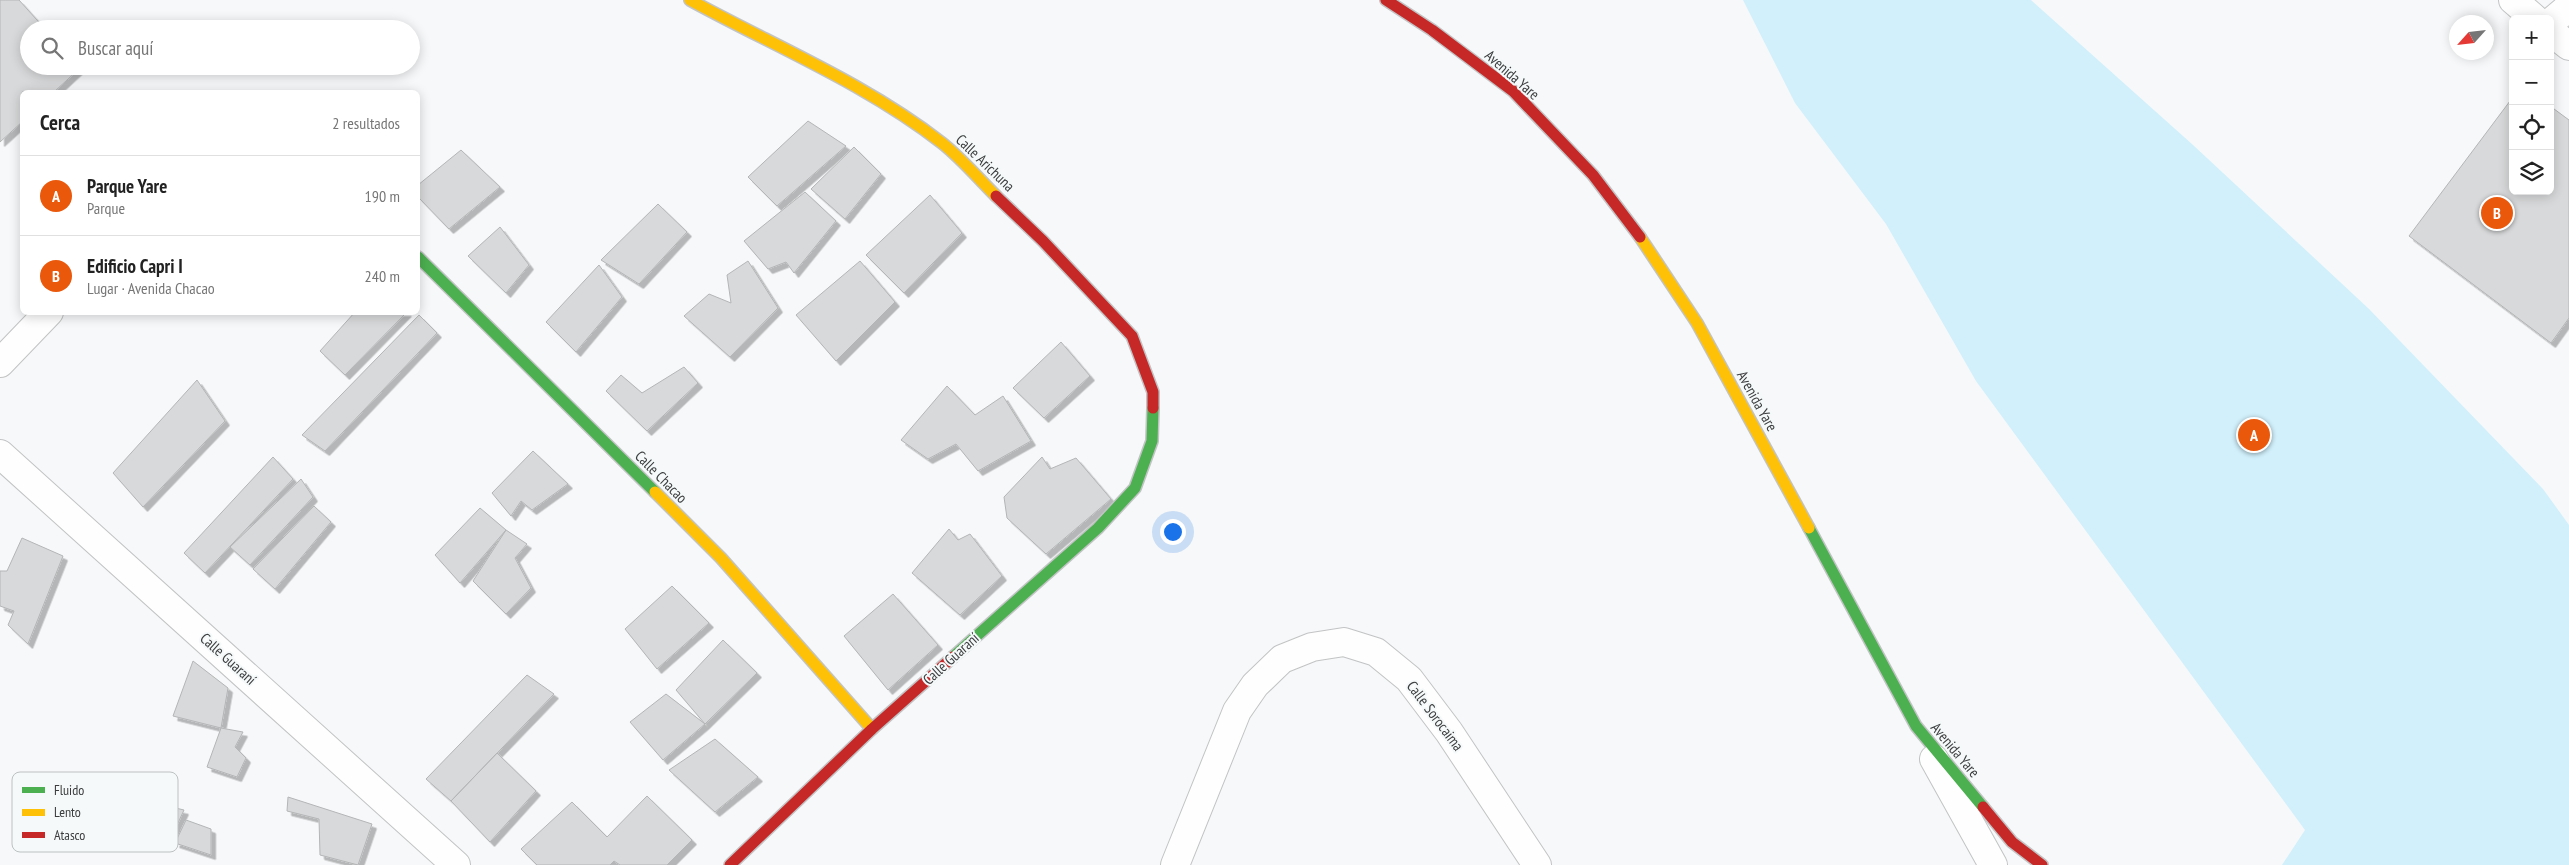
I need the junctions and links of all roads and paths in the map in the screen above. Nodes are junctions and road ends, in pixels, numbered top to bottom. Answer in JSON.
{"nodes":[{"id":1,"x":690,"y":0,"type":"edge"},
{"id":2,"x":1386,"y":0,"type":"edge"},
{"id":3,"x":2513,"y":0,"type":"edge"},
{"id":4,"x":2569,"y":7,"type":"edge"},
{"id":5,"x":2530,"y":15,"type":"edge"},
{"id":6,"x":2554,"y":20,"type":"edge"},
{"id":7,"x":2554,"y":34,"type":"edge"},
{"id":8,"x":2569,"y":46,"type":"edge"},
{"id":9,"x":420,"y":260,"type":"edge"},
{"id":10,"x":46,"y":315,"type":"edge"},
{"id":11,"x":0,"y":363,"type":"edge"},
{"id":12,"x":1152,"y":441,"type":"joint"},
{"id":13,"x":0,"y":454,"type":"edge"},
{"id":14,"x":1916,"y":726,"type":"junction"},
{"id":15,"x":872,"y":729,"type":"junction"},
{"id":16,"x":456,"y":865,"type":"edge"},
{"id":17,"x":730,"y":865,"type":"edge"},
{"id":18,"x":1175,"y":865,"type":"edge"},
{"id":19,"x":1537,"y":865,"type":"edge"},
{"id":20,"x":1993,"y":865,"type":"edge"},
{"id":21,"x":2042,"y":865,"type":"edge"}],
"edges":[{"from":1,"to":12,"type":"street","name":"Calle Arichuna"},
{"from":2,"to":14,"type":"street","name":"Avenida Yare"},
{"from":3,"to":5,"type":"street"},
{"from":4,"to":6,"type":"street"},
{"from":7,"to":8,"type":"street"},
{"from":9,"to":15,"type":"street","name":"Calle Chacao"},
{"from":10,"to":11,"type":"street"},
{"from":12,"to":15,"type":"street","name":"Calle Guaraní"},
{"from":13,"to":16,"type":"street","name":"Calle Guaraní"},
{"from":14,"to":20,"type":"street"},
{"from":14,"to":21,"type":"street","name":"Avenida Yare"},
{"from":15,"to":17,"type":"street","name":"Calle Guaraní"},
{"from":18,"to":19,"type":"street","name":"Calle Sorocaima"}]}
